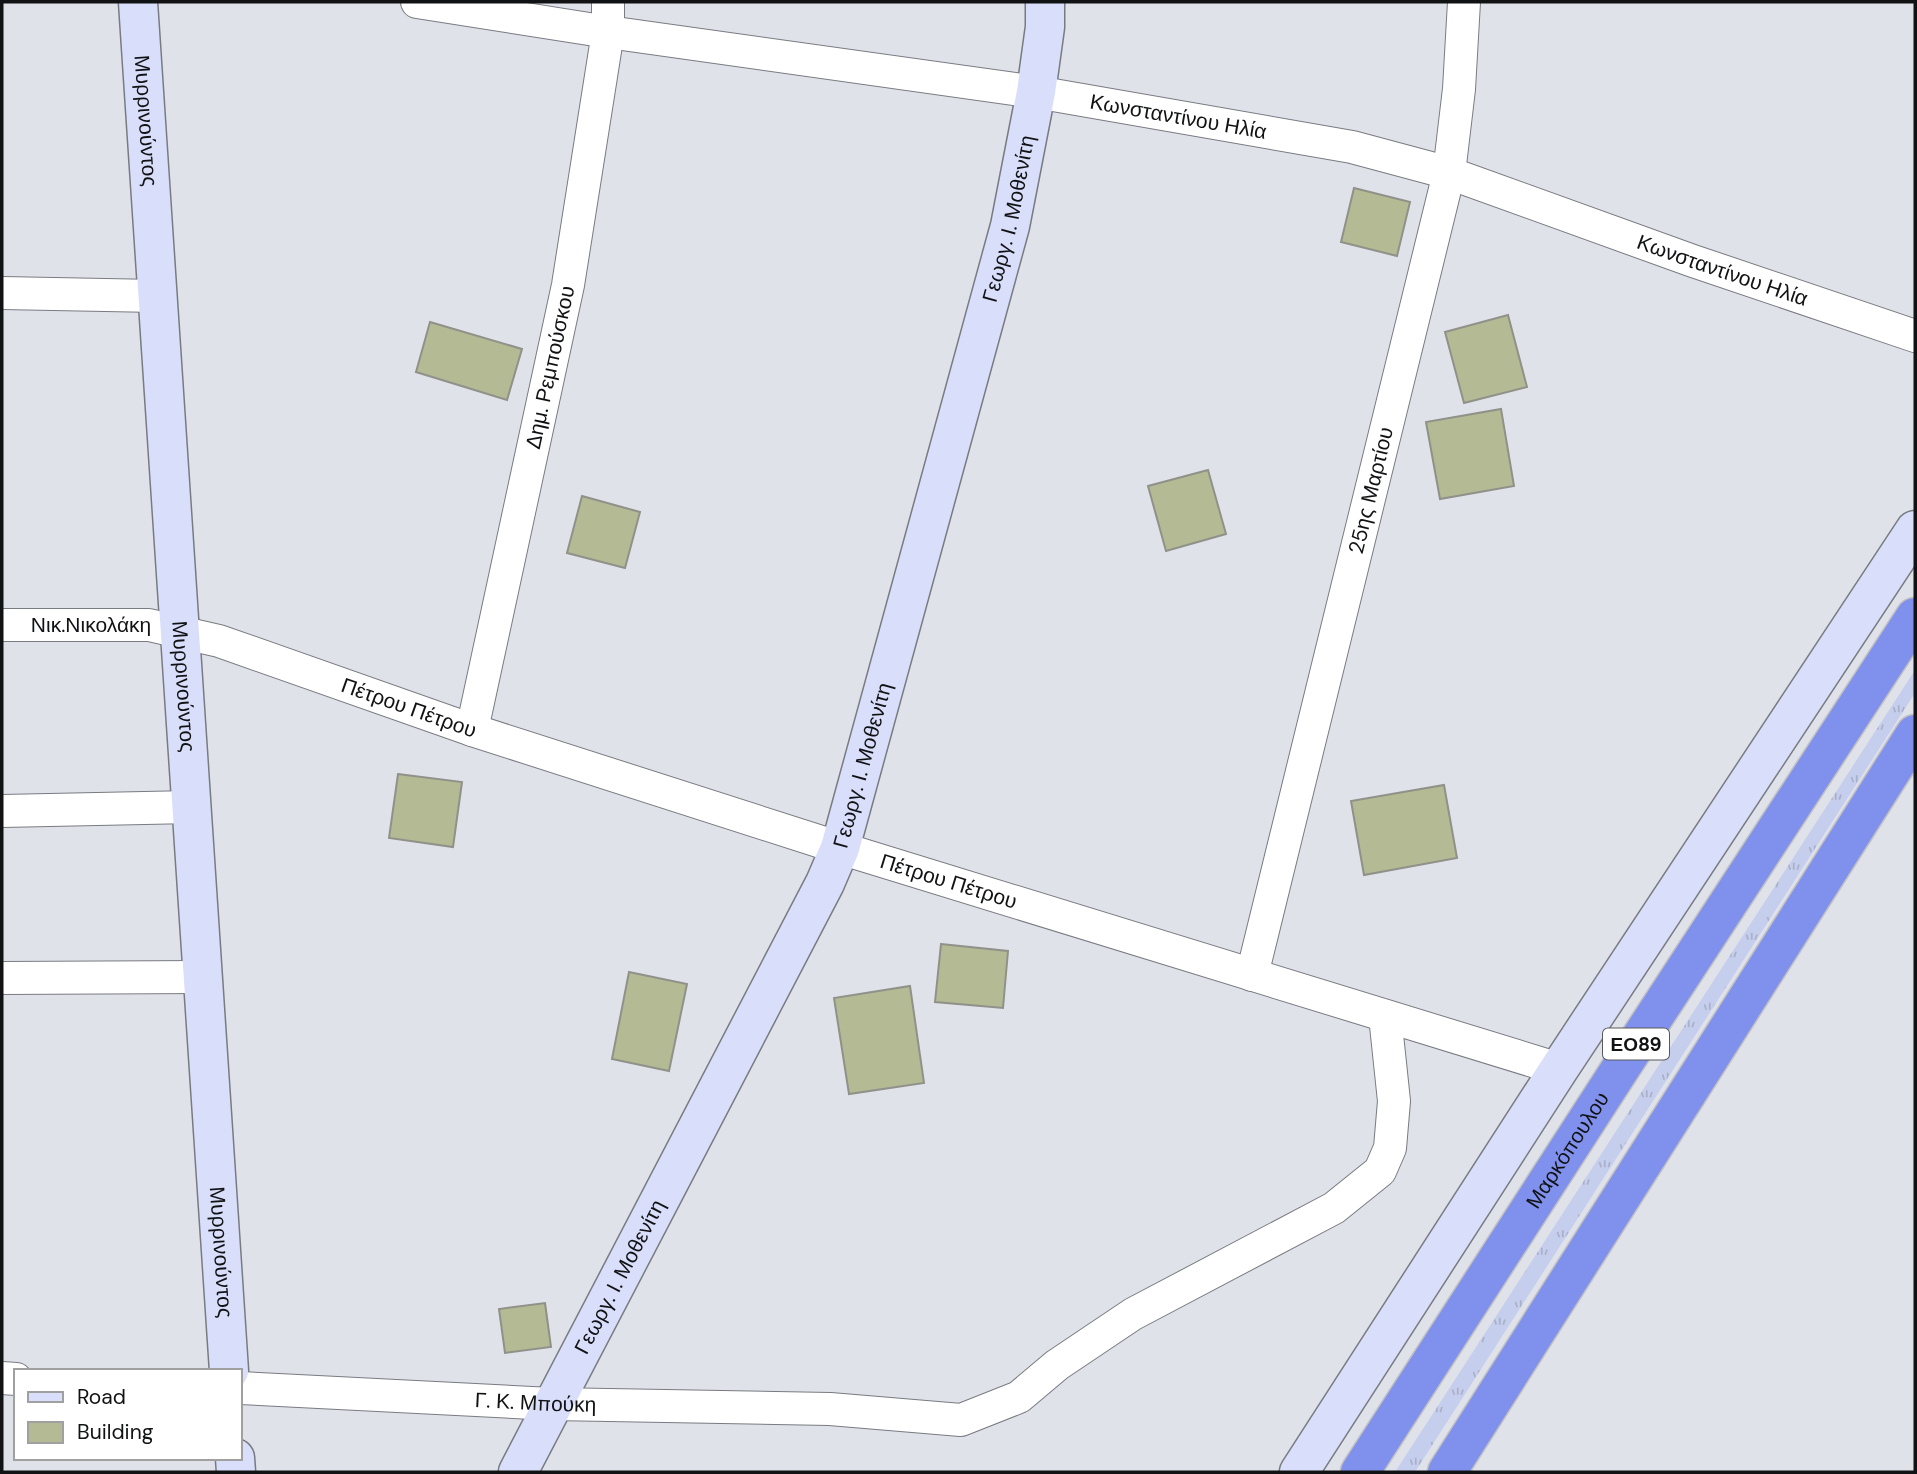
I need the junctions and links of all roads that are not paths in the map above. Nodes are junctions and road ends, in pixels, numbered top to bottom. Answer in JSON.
{"nodes":[{"id":1,"x":138,"y":2,"type":"edge"},
{"id":2,"x":417,"y":2,"type":"edge"},
{"id":3,"x":1045,"y":2,"type":"edge"},
{"id":4,"x":1464,"y":2,"type":"edge"},
{"id":5,"x":608,"y":17,"type":"edge"},
{"id":6,"x":1036,"y":92,"type":"junction"},
{"id":7,"x":1449,"y":173,"type":"junction"},
{"id":8,"x":2,"y":293,"type":"edge"},
{"id":9,"x":157,"y":296,"type":"junction"},
{"id":10,"x":1915,"y":336,"type":"edge"},
{"id":11,"x":1915,"y":530,"type":"edge"},
{"id":12,"x":1915,"y":617,"type":"edge"},
{"id":13,"x":2,"y":625,"type":"edge"},
{"id":14,"x":180,"y":634,"type":"junction"},
{"id":15,"x":472,"y":730,"type":"junction"},
{"id":16,"x":1915,"y":734,"type":"edge"},
{"id":17,"x":192,"y":807,"type":"junction"},
{"id":18,"x":2,"y":811,"type":"edge"},
{"id":19,"x":840,"y":848,"type":"junction"},
{"id":20,"x":1252,"y":975,"type":"junction"},
{"id":21,"x":203,"y":977,"type":"junction"},
{"id":22,"x":2,"y":978,"type":"edge"},
{"id":23,"x":1385,"y":1016,"type":"junction"},
{"id":24,"x":1559,"y":1069,"type":"junction"},
{"id":25,"x":229,"y":1369,"type":"edge"},
{"id":26,"x":242,"y":1388,"type":"edge"},
{"id":27,"x":552,"y":1404,"type":"junction"},
{"id":28,"x":518,"y":1472,"type":"edge"},
{"id":29,"x":1298,"y":1472,"type":"edge"},
{"id":30,"x":1360,"y":1472,"type":"edge"},
{"id":31,"x":1447,"y":1472,"type":"edge"}],
"edges":[{"from":1,"to":9,"type":"street","name":"Μυρρινούντος"},
{"from":2,"to":5,"type":"street","name":"Κωνσταντίνου Ηλία"},
{"from":3,"to":6,"type":"street","name":"Γεωργ. Ι. Μοθενίτη"},
{"from":4,"to":7,"type":"street","name":"25ης Μαρτίου"},
{"from":5,"to":6,"type":"street","name":"Κωνσταντίνου Ηλία"},
{"from":5,"to":15,"type":"street","name":"Δημ. Ρεμπούσκου"},
{"from":6,"to":7,"type":"street","name":"Κωνσταντίνου Ηλία"},
{"from":6,"to":19,"type":"street","name":"Γεωργ. Ι. Μοθενίτη"},
{"from":7,"to":10,"type":"street","name":"Κωνσταντίνου Ηλία"},
{"from":7,"to":20,"type":"street","name":"25ης Μαρτίου"},
{"from":8,"to":9,"type":"street"},
{"from":9,"to":14,"type":"street","name":"Μυρρινούντος"},
{"from":11,"to":24,"type":"street"},
{"from":12,"to":30,"type":"highway","name":"Μαρκόπουλου","number":"ΕΟ89"},
{"from":13,"to":14,"type":"street","name":"Νικ.Νικολάκη"},
{"from":14,"to":15,"type":"street","name":"Πέτρου Πέτρου"},
{"from":14,"to":17,"type":"street","name":"Μυρρινούντος"},
{"from":15,"to":19,"type":"street","name":"Πέτρου Πέτρου"},
{"from":16,"to":31,"type":"highway"},
{"from":17,"to":18,"type":"street"},
{"from":17,"to":21,"type":"street","name":"Μυρρινούντος"},
{"from":19,"to":20,"type":"street","name":"Πέτρου Πέτρου"},
{"from":19,"to":27,"type":"street","name":"Γεωργ. Ι. Μοθενίτη"},
{"from":20,"to":23,"type":"street","name":"Πέτρου Πέτρου"},
{"from":21,"to":22,"type":"street"},
{"from":21,"to":25,"type":"street","name":"Μυρρινούντος"},
{"from":23,"to":24,"type":"street","name":"Πέτρου Πέτρου"},
{"from":23,"to":27,"type":"street","name":"Γ. Κ. Μπούκη"},
{"from":24,"to":29,"type":"street"},
{"from":26,"to":27,"type":"street","name":"Γ. Κ. Μπούκη"},
{"from":27,"to":28,"type":"street","name":"Γεωργ. Ι. Μοθενίτη"}]}
